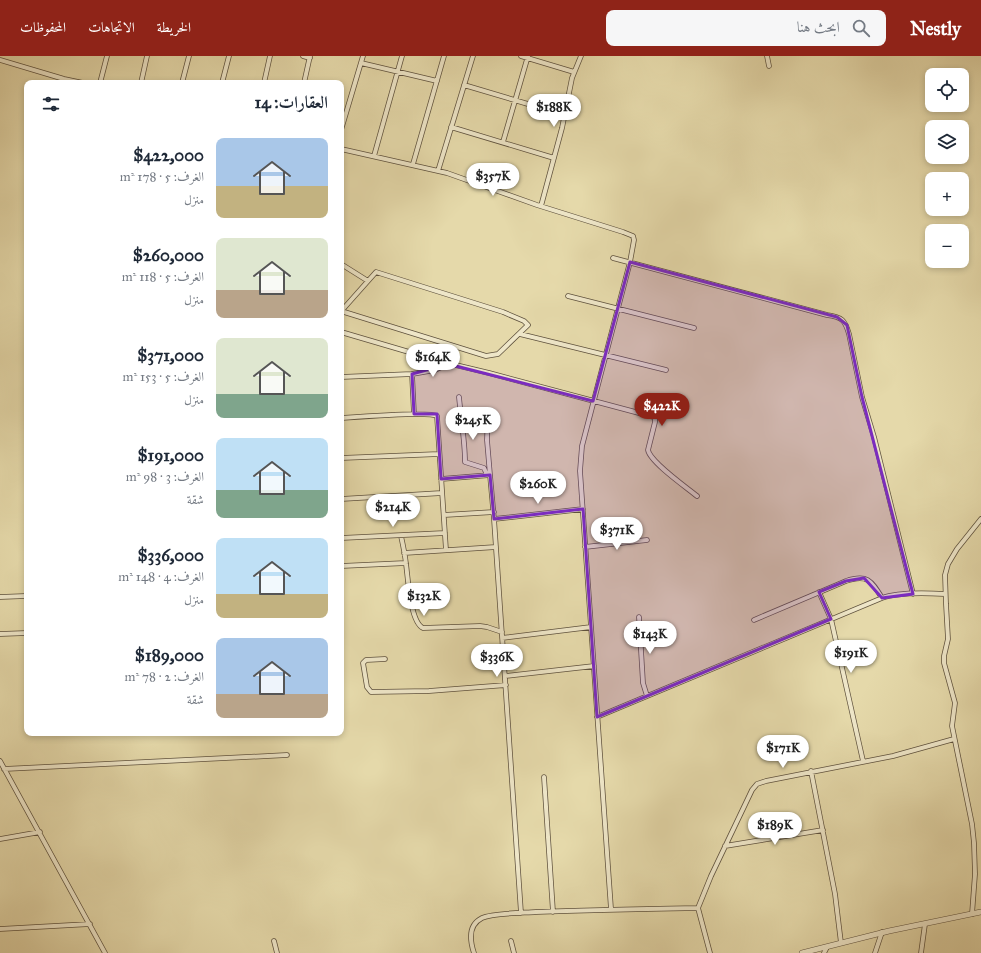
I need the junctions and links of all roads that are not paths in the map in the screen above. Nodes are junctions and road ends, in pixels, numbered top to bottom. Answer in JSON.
{"nodes":[{"id":1,"x":107,"y":56,"type":"edge"},
{"id":2,"x":147,"y":56,"type":"edge"},
{"id":3,"x":189,"y":56,"type":"edge"},
{"id":4,"x":229,"y":56,"type":"edge"},
{"id":5,"x":270,"y":56,"type":"edge"},
{"id":6,"x":303,"y":56,"type":"edge"},
{"id":7,"x":362,"y":56,"type":"edge"},
{"id":8,"x":402,"y":56,"type":"edge"},
{"id":9,"x":444,"y":56,"type":"edge"},
{"id":10,"x":473,"y":56,"type":"edge"},
{"id":11,"x":521,"y":56,"type":"edge"},
{"id":12,"x":581,"y":56,"type":"edge"},
{"id":13,"x":767,"y":56,"type":"edge"},
{"id":14,"x":310,"y":57,"type":"edge"},
{"id":15,"x":528,"y":57,"type":"edge"},
{"id":16,"x":0,"y":60,"type":"edge"},
{"id":17,"x":360,"y":63,"type":"junction"},
{"id":18,"x":769,"y":66,"type":"dead end"},
{"id":19,"x":398,"y":72,"type":"junction"},
{"id":20,"x":574,"y":72,"type":"junction"},
{"id":21,"x":69,"y":80,"type":"edge"},
{"id":22,"x":101,"y":80,"type":"edge"},
{"id":23,"x":142,"y":80,"type":"edge"},
{"id":24,"x":183,"y":80,"type":"edge"},
{"id":25,"x":223,"y":80,"type":"edge"},
{"id":26,"x":265,"y":80,"type":"edge"},
{"id":27,"x":305,"y":80,"type":"edge"},
{"id":28,"x":437,"y":81,"type":"junction"},
{"id":29,"x":464,"y":85,"type":"junction"},
{"id":30,"x":515,"y":99,"type":"junction"},
{"id":31,"x":565,"y":115,"type":"junction"},
{"id":32,"x":344,"y":119,"type":"edge"},
{"id":33,"x":451,"y":127,"type":"junction"},
{"id":34,"x":503,"y":142,"type":"junction"},
{"id":35,"x":344,"y":150,"type":"edge"},
{"id":36,"x":374,"y":156,"type":"junction"},
{"id":37,"x":554,"y":158,"type":"junction"},
{"id":38,"x":413,"y":164,"type":"junction"},
{"id":39,"x":438,"y":171,"type":"junction"},
{"id":40,"x":541,"y":206,"type":"junction"},
{"id":41,"x":613,"y":258,"type":"dead end"},
{"id":42,"x":630,"y":262,"type":"junction"},
{"id":43,"x":344,"y":266,"type":"edge"},
{"id":44,"x":368,"y":281,"type":"junction"},
{"id":45,"x":568,"y":296,"type":"dead end"},
{"id":46,"x":344,"y":308,"type":"edge"},
{"id":47,"x":617,"y":309,"type":"junction"},
{"id":48,"x":344,"y":311,"type":"edge"},
{"id":49,"x":694,"y":328,"type":"dead end"},
{"id":50,"x":344,"y":333,"type":"edge"},
{"id":51,"x":520,"y":334,"type":"junction"},
{"id":52,"x":605,"y":356,"type":"junction"},
{"id":53,"x":448,"y":364,"type":"junction"},
{"id":54,"x":666,"y":370,"type":"dead end"},
{"id":55,"x":412,"y":374,"type":"junction"},
{"id":56,"x":344,"y":377,"type":"edge"},
{"id":57,"x":459,"y":397,"type":"dead end"},
{"id":58,"x":593,"y":401,"type":"junction"},
{"id":59,"x":488,"y":412,"type":"dead end"},
{"id":60,"x":414,"y":414,"type":"junction"},
{"id":61,"x":344,"y":418,"type":"edge"},
{"id":62,"x":439,"y":454,"type":"junction"},
{"id":63,"x":344,"y":458,"type":"edge"},
{"id":64,"x":488,"y":475,"type":"junction"},
{"id":65,"x":441,"y":479,"type":"junction"},
{"id":66,"x":442,"y":493,"type":"junction"},
{"id":67,"x":697,"y":496,"type":"dead end"},
{"id":68,"x":344,"y":499,"type":"edge"},
{"id":69,"x":583,"y":509,"type":"junction"},
{"id":70,"x":494,"y":512,"type":"junction"},
{"id":71,"x":444,"y":515,"type":"junction"},
{"id":72,"x":981,"y":519,"type":"edge"},
{"id":73,"x":494,"y":520,"type":"junction"},
{"id":74,"x":445,"y":533,"type":"junction"},
{"id":75,"x":401,"y":536,"type":"junction"},
{"id":76,"x":344,"y":538,"type":"edge"},
{"id":77,"x":647,"y":540,"type":"dead end"},
{"id":78,"x":496,"y":547,"type":"junction"},
{"id":79,"x":585,"y":547,"type":"junction"},
{"id":80,"x":446,"y":550,"type":"junction"},
{"id":81,"x":404,"y":553,"type":"junction"},
{"id":82,"x":406,"y":563,"type":"junction"},
{"id":83,"x":344,"y":566,"type":"edge"},
{"id":84,"x":819,"y":592,"type":"junction"},
{"id":85,"x":913,"y":594,"type":"junction"},
{"id":86,"x":946,"y":594,"type":"junction"},
{"id":87,"x":24,"y":596,"type":"edge"},
{"id":88,"x":0,"y":597,"type":"edge"},
{"id":89,"x":882,"y":598,"type":"junction"},
{"id":90,"x":639,"y":617,"type":"dead end"},
{"id":91,"x":831,"y":619,"type":"junction"},
{"id":92,"x":754,"y":620,"type":"dead end"},
{"id":93,"x":591,"y":627,"type":"junction"},
{"id":94,"x":502,"y":632,"type":"junction"},
{"id":95,"x":24,"y":633,"type":"edge"},
{"id":96,"x":0,"y":634,"type":"edge"},
{"id":97,"x":502,"y":638,"type":"junction"},
{"id":98,"x":386,"y":660,"type":"dead end"},
{"id":99,"x":594,"y":666,"type":"junction"},
{"id":100,"x":505,"y":676,"type":"junction"},
{"id":101,"x":506,"y":685,"type":"junction"},
{"id":102,"x":646,"y":696,"type":"junction"},
{"id":103,"x":597,"y":718,"type":"junction"},
{"id":104,"x":954,"y":739,"type":"junction"},
{"id":105,"x":287,"y":755,"type":"dead end"},
{"id":106,"x":0,"y":761,"type":"edge"},
{"id":107,"x":863,"y":761,"type":"junction"},
{"id":108,"x":4,"y":769,"type":"junction"},
{"id":109,"x":811,"y":771,"type":"junction"},
{"id":110,"x":544,"y":777,"type":"dead end"},
{"id":111,"x":823,"y":830,"type":"junction"},
{"id":112,"x":40,"y":832,"type":"junction"},
{"id":113,"x":0,"y":839,"type":"edge"},
{"id":114,"x":725,"y":846,"type":"junction"},
{"id":115,"x":698,"y":908,"type":"junction"},
{"id":116,"x":611,"y":909,"type":"junction"},
{"id":117,"x":553,"y":912,"type":"junction"},
{"id":118,"x":981,"y":912,"type":"edge"},
{"id":119,"x":521,"y":913,"type":"junction"},
{"id":120,"x":972,"y":914,"type":"junction"},
{"id":121,"x":90,"y":924,"type":"junction"},
{"id":122,"x":925,"y":924,"type":"junction"},
{"id":123,"x":0,"y":930,"type":"edge"},
{"id":124,"x":882,"y":932,"type":"junction"},
{"id":125,"x":274,"y":941,"type":"dead end"},
{"id":126,"x":511,"y":941,"type":"dead end"},
{"id":127,"x":841,"y":943,"type":"junction"},
{"id":128,"x":827,"y":947,"type":"junction"},
{"id":129,"x":105,"y":953,"type":"edge"},
{"id":130,"x":277,"y":953,"type":"edge"},
{"id":131,"x":474,"y":953,"type":"edge"},
{"id":132,"x":514,"y":953,"type":"edge"},
{"id":133,"x":710,"y":953,"type":"edge"},
{"id":134,"x":802,"y":953,"type":"edge"},
{"id":135,"x":824,"y":953,"type":"edge"},
{"id":136,"x":875,"y":953,"type":"edge"},
{"id":137,"x":921,"y":953,"type":"edge"}],
"edges":[{"from":1,"to":22,"type":"street"},
{"from":2,"to":23,"type":"street"},
{"from":3,"to":24,"type":"street"},
{"from":4,"to":25,"type":"street"},
{"from":5,"to":26,"type":"street"},
{"from":6,"to":14,"type":"street"},
{"from":7,"to":17,"type":"street"},
{"from":8,"to":19,"type":"street"},
{"from":9,"to":28,"type":"street"},
{"from":10,"to":29,"type":"street"},
{"from":11,"to":15,"type":"street"},
{"from":12,"to":20,"type":"street"},
{"from":13,"to":18,"type":"street"},
{"from":14,"to":27,"type":"street"},
{"from":15,"to":20,"type":"street"},
{"from":15,"to":30,"type":"street"},
{"from":16,"to":21,"type":"street"},
{"from":17,"to":19,"type":"street"},
{"from":17,"to":32,"type":"street"},
{"from":19,"to":28,"type":"street"},
{"from":19,"to":36,"type":"street"},
{"from":20,"to":31,"type":"street"},
{"from":28,"to":38,"type":"street"},
{"from":29,"to":30,"type":"street"},
{"from":29,"to":33,"type":"street"},
{"from":30,"to":31,"type":"street"},
{"from":30,"to":34,"type":"street"},
{"from":31,"to":37,"type":"street"},
{"from":33,"to":34,"type":"street"},
{"from":33,"to":39,"type":"street"},
{"from":34,"to":37,"type":"street"},
{"from":35,"to":36,"type":"street"},
{"from":36,"to":38,"type":"street"},
{"from":37,"to":40,"type":"street"},
{"from":38,"to":39,"type":"street"},
{"from":39,"to":40,"type":"street"},
{"from":40,"to":42,"type":"street"},
{"from":41,"to":42,"type":"street"},
{"from":42,"to":47,"type":"street"},
{"from":42,"to":85,"type":"street"},
{"from":43,"to":44,"type":"street"},
{"from":44,"to":46,"type":"street"},
{"from":44,"to":51,"type":"street"},
{"from":45,"to":47,"type":"street"},
{"from":47,"to":49,"type":"street"},
{"from":47,"to":52,"type":"street"},
{"from":48,"to":51,"type":"street"},
{"from":50,"to":53,"type":"street"},
{"from":51,"to":52,"type":"street"},
{"from":52,"to":54,"type":"street"},
{"from":52,"to":58,"type":"street"},
{"from":53,"to":55,"type":"street"},
{"from":53,"to":58,"type":"street"},
{"from":55,"to":56,"type":"street"},
{"from":55,"to":60,"type":"street"},
{"from":57,"to":64,"type":"street"},
{"from":58,"to":67,"type":"street"},
{"from":58,"to":69,"type":"street"},
{"from":59,"to":64,"type":"street"},
{"from":60,"to":61,"type":"street"},
{"from":60,"to":62,"type":"street"},
{"from":62,"to":63,"type":"street"},
{"from":62,"to":65,"type":"street"},
{"from":64,"to":65,"type":"street"},
{"from":64,"to":70,"type":"street"},
{"from":65,"to":66,"type":"street"},
{"from":66,"to":68,"type":"street"},
{"from":66,"to":71,"type":"street"},
{"from":69,"to":73,"type":"street"},
{"from":69,"to":79,"type":"street"},
{"from":70,"to":71,"type":"street"},
{"from":70,"to":73,"type":"street"},
{"from":71,"to":74,"type":"street"},
{"from":72,"to":86,"type":"street"},
{"from":73,"to":78,"type":"street"},
{"from":74,"to":75,"type":"street"},
{"from":74,"to":80,"type":"street"},
{"from":75,"to":76,"type":"street"},
{"from":75,"to":81,"type":"street"},
{"from":77,"to":79,"type":"street"},
{"from":78,"to":80,"type":"street"},
{"from":78,"to":94,"type":"street"},
{"from":79,"to":93,"type":"street"},
{"from":80,"to":81,"type":"street"},
{"from":81,"to":82,"type":"street"},
{"from":82,"to":83,"type":"street"},
{"from":82,"to":94,"type":"street"},
{"from":84,"to":89,"type":"street"},
{"from":84,"to":91,"type":"street"},
{"from":84,"to":92,"type":"street"},
{"from":85,"to":86,"type":"street"},
{"from":85,"to":89,"type":"street"},
{"from":86,"to":104,"type":"street"},
{"from":87,"to":88,"type":"street"},
{"from":89,"to":91,"type":"street"},
{"from":90,"to":102,"type":"street"},
{"from":91,"to":102,"type":"street"},
{"from":91,"to":107,"type":"street"},
{"from":93,"to":97,"type":"street"},
{"from":93,"to":99,"type":"street"},
{"from":94,"to":97,"type":"street"},
{"from":95,"to":96,"type":"street"},
{"from":97,"to":100,"type":"street"},
{"from":98,"to":101,"type":"street"},
{"from":99,"to":100,"type":"street"},
{"from":99,"to":103,"type":"street"},
{"from":100,"to":101,"type":"street"},
{"from":101,"to":119,"type":"street"},
{"from":102,"to":103,"type":"street"},
{"from":103,"to":116,"type":"street"},
{"from":104,"to":107,"type":"street"},
{"from":104,"to":120,"type":"street"},
{"from":105,"to":108,"type":"street"},
{"from":106,"to":108,"type":"street"},
{"from":107,"to":109,"type":"street"},
{"from":108,"to":112,"type":"street"},
{"from":109,"to":111,"type":"street"},
{"from":109,"to":114,"type":"street"},
{"from":110,"to":117,"type":"street"},
{"from":111,"to":114,"type":"street"},
{"from":111,"to":127,"type":"street"},
{"from":112,"to":113,"type":"street"},
{"from":112,"to":121,"type":"street"},
{"from":114,"to":115,"type":"street"},
{"from":115,"to":116,"type":"street"},
{"from":115,"to":133,"type":"street"},
{"from":116,"to":117,"type":"street"},
{"from":117,"to":119,"type":"street"},
{"from":118,"to":120,"type":"street"},
{"from":119,"to":131,"type":"street"},
{"from":120,"to":122,"type":"street"},
{"from":121,"to":123,"type":"street"},
{"from":121,"to":129,"type":"street"},
{"from":122,"to":124,"type":"street"},
{"from":122,"to":137,"type":"street"},
{"from":124,"to":127,"type":"street"},
{"from":124,"to":136,"type":"street"},
{"from":125,"to":130,"type":"street"},
{"from":126,"to":132,"type":"street"},
{"from":127,"to":128,"type":"street"},
{"from":128,"to":134,"type":"street"},
{"from":128,"to":135,"type":"street"}]}
